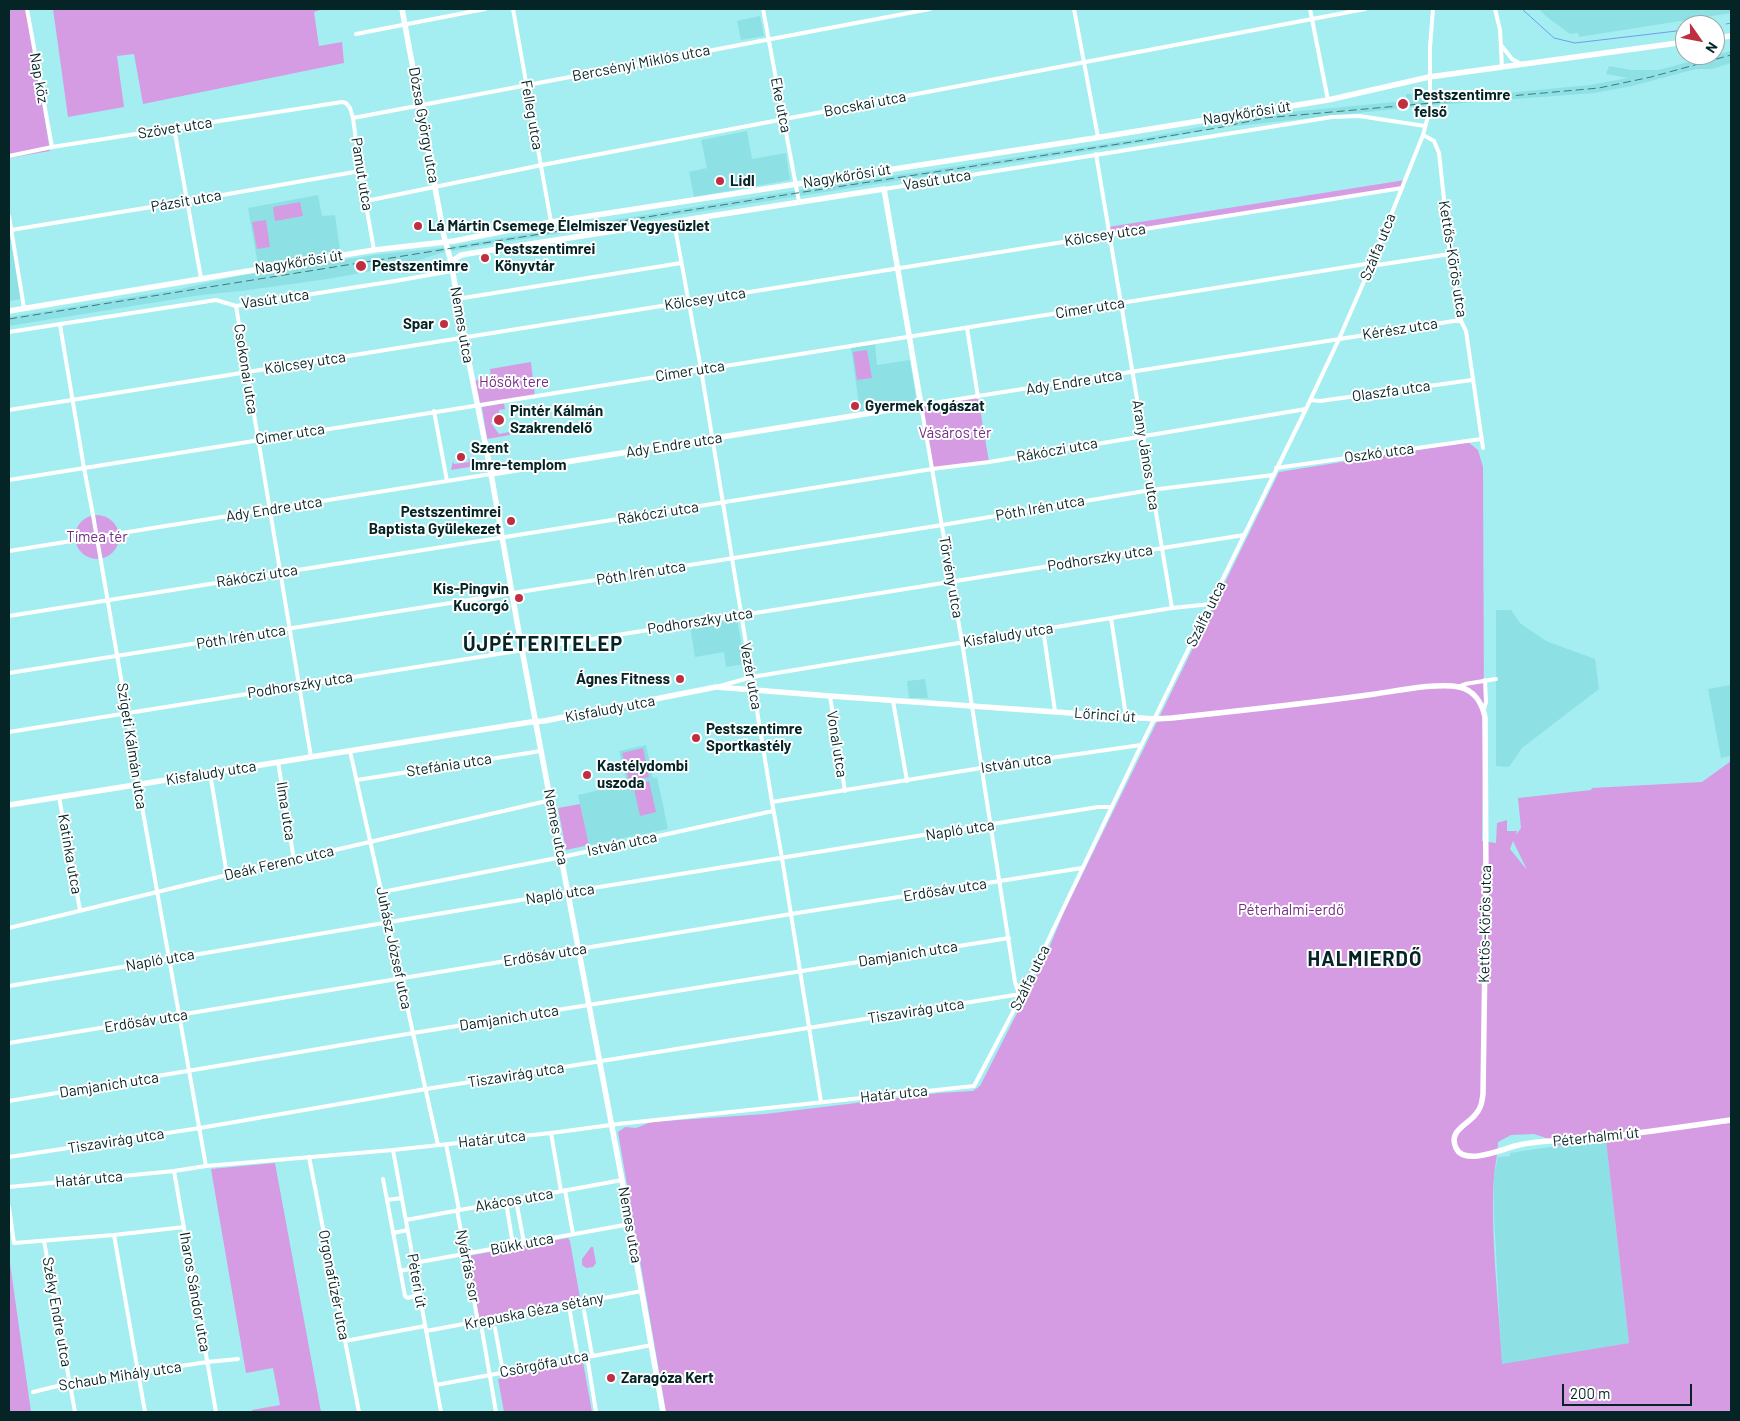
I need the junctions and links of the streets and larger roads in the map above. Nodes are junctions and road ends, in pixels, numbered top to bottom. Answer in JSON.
{"nodes":[{"id":1,"x":27,"y":9,"type":"edge"},
{"id":2,"x":402,"y":9,"type":"edge"},
{"id":3,"x":485,"y":9,"type":"edge"},
{"id":4,"x":513,"y":9,"type":"edge"},
{"id":5,"x":763,"y":9,"type":"edge"},
{"id":6,"x":930,"y":9,"type":"edge"},
{"id":7,"x":1074,"y":9,"type":"edge"},
{"id":8,"x":1310,"y":9,"type":"edge"},
{"id":9,"x":1364,"y":9,"type":"edge"},
{"id":10,"x":1433,"y":9,"type":"edge"},
{"id":11,"x":1495,"y":9,"type":"edge"},
{"id":12,"x":1312,"y":18,"type":"junction"},
{"id":13,"x":405,"y":24,"type":"junction"},
{"id":14,"x":356,"y":34,"type":"dead end"},
{"id":15,"x":768,"y":40,"type":"junction"},
{"id":16,"x":1675,"y":43,"type":"edge"},
{"id":17,"x":1501,"y":45,"type":"junction"},
{"id":18,"x":1083,"y":63,"type":"junction"},
{"id":19,"x":1522,"y":64,"type":"junction"},
{"id":20,"x":1502,"y":66,"type":"junction"},
{"id":21,"x":1430,"y":77,"type":"junction"},
{"id":22,"x":527,"y":85,"type":"junction"},
{"id":23,"x":1328,"y":100,"type":"junction"},
{"id":24,"x":342,"y":102,"type":"joint"},
{"id":25,"x":420,"y":105,"type":"junction"},
{"id":26,"x":353,"y":118,"type":"junction"},
{"id":27,"x":785,"y":120,"type":"junction"},
{"id":28,"x":1425,"y":126,"type":"junction"},
{"id":29,"x":174,"y":128,"type":"junction"},
{"id":30,"x":1423,"y":135,"type":"junction"},
{"id":31,"x":1098,"y":137,"type":"junction"},
{"id":32,"x":52,"y":147,"type":"junction"},
{"id":33,"x":1096,"y":154,"type":"junction"},
{"id":34,"x":9,"y":156,"type":"edge"},
{"id":35,"x":542,"y":165,"type":"junction"},
{"id":36,"x":360,"y":171,"type":"junction"},
{"id":37,"x":796,"y":184,"type":"junction"},
{"id":38,"x":435,"y":187,"type":"junction"},
{"id":39,"x":1402,"y":188,"type":"junction"},
{"id":40,"x":884,"y":189,"type":"junction"},
{"id":41,"x":188,"y":201,"type":"junction"},
{"id":42,"x":366,"y":201,"type":"junction"},
{"id":43,"x":799,"y":202,"type":"junction"},
{"id":44,"x":9,"y":216,"type":"edge"},
{"id":45,"x":674,"y":220,"type":"junction"},
{"id":46,"x":551,"y":222,"type":"junction"},
{"id":47,"x":11,"y":230,"type":"junction"},
{"id":48,"x":1109,"y":235,"type":"junction"},
{"id":49,"x":446,"y":242,"type":"junction"},
{"id":50,"x":374,"y":250,"type":"junction"},
{"id":51,"x":1450,"y":254,"type":"junction"},
{"id":52,"x":452,"y":262,"type":"junction"},
{"id":53,"x":681,"y":263,"type":"junction"},
{"id":54,"x":1372,"y":264,"type":"junction"},
{"id":55,"x":898,"y":268,"type":"junction"},
{"id":56,"x":452,"y":271,"type":"junction"},
{"id":57,"x":201,"y":278,"type":"junction"},
{"id":58,"x":457,"y":299,"type":"junction"},
{"id":59,"x":688,"y":302,"type":"junction"},
{"id":60,"x":1121,"y":302,"type":"junction"},
{"id":61,"x":236,"y":306,"type":"junction"},
{"id":62,"x":24,"y":308,"type":"junction"},
{"id":63,"x":9,"y":310,"type":"edge"},
{"id":64,"x":1461,"y":321,"type":"junction"},
{"id":65,"x":60,"y":325,"type":"junction"},
{"id":66,"x":967,"y":328,"type":"junction"},
{"id":67,"x":9,"y":332,"type":"edge"},
{"id":68,"x":909,"y":336,"type":"junction"},
{"id":69,"x":464,"y":337,"type":"junction"},
{"id":70,"x":1340,"y":339,"type":"junction"},
{"id":71,"x":701,"y":369,"type":"junction"},
{"id":72,"x":246,"y":372,"type":"junction"},
{"id":73,"x":1132,"y":372,"type":"junction"},
{"id":74,"x":1472,"y":380,"type":"junction"},
{"id":75,"x":978,"y":397,"type":"junction"},
{"id":76,"x":72,"y":400,"type":"junction"},
{"id":77,"x":1311,"y":400,"type":"junction"},
{"id":78,"x":477,"y":405,"type":"junction"},
{"id":79,"x":921,"y":406,"type":"junction"},
{"id":80,"x":1306,"y":409,"type":"junction"},
{"id":81,"x":9,"y":410,"type":"edge"},
{"id":82,"x":434,"y":411,"type":"junction"},
{"id":83,"x":1144,"y":435,"type":"junction"},
{"id":84,"x":257,"y":439,"type":"junction"},
{"id":85,"x":712,"y":439,"type":"junction"},
{"id":86,"x":1481,"y":439,"type":"junction"},
{"id":87,"x":1483,"y":448,"type":"dead end"},
{"id":88,"x":84,"y":468,"type":"junction"},
{"id":89,"x":1276,"y":468,"type":"junction"},
{"id":90,"x":932,"y":469,"type":"junction"},
{"id":91,"x":491,"y":474,"type":"junction"},
{"id":92,"x":1273,"y":474,"type":"junction"},
{"id":93,"x":9,"y":480,"type":"edge"},
{"id":94,"x":448,"y":481,"type":"junction"},
{"id":95,"x":1151,"y":490,"type":"junction"},
{"id":96,"x":722,"y":503,"type":"junction"},
{"id":97,"x":270,"y":510,"type":"junction"},
{"id":98,"x":942,"y":525,"type":"junction"},
{"id":99,"x":1244,"y":535,"type":"junction"},
{"id":100,"x":97,"y":537,"type":"junction"},
{"id":101,"x":502,"y":537,"type":"junction"},
{"id":102,"x":1162,"y":548,"type":"junction"},
{"id":103,"x":9,"y":551,"type":"edge"},
{"id":104,"x":732,"y":559,"type":"junction"},
{"id":105,"x":281,"y":572,"type":"junction"},
{"id":106,"x":951,"y":581,"type":"junction"},
{"id":107,"x":513,"y":593,"type":"junction"},
{"id":108,"x":108,"y":601,"type":"junction"},
{"id":109,"x":1210,"y":604,"type":"junction"},
{"id":110,"x":1172,"y":608,"type":"junction"},
{"id":111,"x":741,"y":614,"type":"junction"},
{"id":112,"x":9,"y":616,"type":"edge"},
{"id":113,"x":1111,"y":618,"type":"junction"},
{"id":114,"x":289,"y":629,"type":"junction"},
{"id":115,"x":1042,"y":629,"type":"junction"},
{"id":116,"x":962,"y":642,"type":"junction"},
{"id":117,"x":522,"y":650,"type":"junction"},
{"id":118,"x":117,"y":656,"type":"junction"},
{"id":119,"x":9,"y":673,"type":"edge"},
{"id":120,"x":752,"y":677,"type":"junction"},
{"id":121,"x":1496,"y":679,"type":"dead end"},
{"id":122,"x":1485,"y":680,"type":"junction"},
{"id":123,"x":299,"y":686,"type":"junction"},
{"id":124,"x":716,"y":687,"type":"junction"},
{"id":125,"x":1458,"y":687,"type":"junction"},
{"id":126,"x":754,"y":691,"type":"junction"},
{"id":127,"x":830,"y":696,"type":"junction"},
{"id":128,"x":894,"y":701,"type":"junction"},
{"id":129,"x":971,"y":705,"type":"junction"},
{"id":130,"x":1484,"y":709,"type":"junction"},
{"id":131,"x":1055,"y":711,"type":"junction"},
{"id":132,"x":127,"y":713,"type":"junction"},
{"id":133,"x":1126,"y":716,"type":"junction"},
{"id":134,"x":1155,"y":718,"type":"junction"},
{"id":135,"x":536,"y":722,"type":"junction"},
{"id":136,"x":9,"y":732,"type":"edge"},
{"id":137,"x":1141,"y":745,"type":"junction"},
{"id":138,"x":541,"y":750,"type":"junction"},
{"id":139,"x":350,"y":751,"type":"junction"},
{"id":140,"x":311,"y":757,"type":"junction"},
{"id":141,"x":278,"y":762,"type":"junction"},
{"id":142,"x":981,"y":768,"type":"junction"},
{"id":143,"x":210,"y":774,"type":"junction"},
{"id":144,"x":357,"y":780,"type":"junction"},
{"id":145,"x":907,"y":780,"type":"junction"},
{"id":146,"x":138,"y":784,"type":"junction"},
{"id":147,"x":845,"y":791,"type":"junction"},
{"id":148,"x":59,"y":797,"type":"junction"},
{"id":149,"x":551,"y":800,"type":"junction"},
{"id":150,"x":772,"y":802,"type":"junction"},
{"id":151,"x":9,"y":805,"type":"edge"},
{"id":152,"x":1112,"y":807,"type":"junction"},
{"id":153,"x":773,"y":811,"type":"junction"},
{"id":154,"x":991,"y":825,"type":"junction"},
{"id":155,"x":370,"y":841,"type":"junction"},
{"id":156,"x":562,"y":857,"type":"junction"},
{"id":157,"x":782,"y":858,"type":"junction"},
{"id":158,"x":294,"y":860,"type":"junction"},
{"id":159,"x":1082,"y":868,"type":"junction"},
{"id":160,"x":227,"y":875,"type":"junction"},
{"id":161,"x":1000,"y":881,"type":"junction"},
{"id":162,"x":158,"y":892,"type":"junction"},
{"id":163,"x":382,"y":892,"type":"junction"},
{"id":164,"x":568,"y":892,"type":"junction"},
{"id":165,"x":80,"y":910,"type":"junction"},
{"id":166,"x":791,"y":914,"type":"junction"},
{"id":167,"x":389,"y":922,"type":"junction"},
{"id":168,"x":9,"y":928,"type":"edge"},
{"id":169,"x":1009,"y":938,"type":"junction"},
{"id":170,"x":579,"y":950,"type":"junction"},
{"id":171,"x":169,"y":958,"type":"junction"},
{"id":172,"x":800,"y":971,"type":"junction"},
{"id":173,"x":401,"y":978,"type":"junction"},
{"id":174,"x":9,"y":986,"type":"edge"},
{"id":175,"x":1021,"y":994,"type":"junction"},
{"id":176,"x":589,"y":1006,"type":"junction"},
{"id":177,"x":180,"y":1016,"type":"junction"},
{"id":178,"x":809,"y":1028,"type":"junction"},
{"id":179,"x":413,"y":1033,"type":"junction"},
{"id":180,"x":9,"y":1043,"type":"edge"},
{"id":181,"x":598,"y":1061,"type":"junction"},
{"id":182,"x":189,"y":1072,"type":"junction"},
{"id":183,"x":974,"y":1086,"type":"joint"},
{"id":184,"x":426,"y":1090,"type":"junction"},
{"id":185,"x":9,"y":1101,"type":"edge"},
{"id":186,"x":821,"y":1102,"type":"junction"},
{"id":187,"x":1731,"y":1120,"type":"edge"},
{"id":188,"x":611,"y":1126,"type":"junction"},
{"id":189,"x":200,"y":1128,"type":"junction"},
{"id":190,"x":550,"y":1133,"type":"junction"},
{"id":191,"x":446,"y":1144,"type":"junction"},
{"id":192,"x":438,"y":1145,"type":"junction"},
{"id":193,"x":393,"y":1150,"type":"junction"},
{"id":194,"x":1462,"y":1155,"type":"joint"},
{"id":195,"x":9,"y":1157,"type":"edge"},
{"id":196,"x":309,"y":1157,"type":"junction"},
{"id":197,"x":206,"y":1166,"type":"junction"},
{"id":198,"x":174,"y":1171,"type":"junction"},
{"id":199,"x":383,"y":1179,"type":"dead end"},
{"id":200,"x":622,"y":1180,"type":"junction"},
{"id":201,"x":9,"y":1187,"type":"edge"},
{"id":202,"x":563,"y":1191,"type":"junction"},
{"id":203,"x":402,"y":1198,"type":"junction"},
{"id":204,"x":387,"y":1200,"type":"junction"},
{"id":205,"x":516,"y":1200,"type":"junction"},
{"id":206,"x":506,"y":1202,"type":"junction"},
{"id":207,"x":9,"y":1207,"type":"edge"},
{"id":208,"x":458,"y":1210,"type":"junction"},
{"id":209,"x":406,"y":1220,"type":"junction"},
{"id":210,"x":630,"y":1224,"type":"junction"},
{"id":211,"x":184,"y":1227,"type":"junction"},
{"id":212,"x":408,"y":1230,"type":"junction"},
{"id":213,"x":393,"y":1233,"type":"junction"},
{"id":214,"x":573,"y":1234,"type":"junction"},
{"id":215,"x":114,"y":1235,"type":"junction"},
{"id":216,"x":44,"y":1241,"type":"junction"},
{"id":217,"x":524,"y":1243,"type":"junction"},
{"id":218,"x":513,"y":1245,"type":"junction"},
{"id":219,"x":465,"y":1255,"type":"junction"},
{"id":220,"x":415,"y":1266,"type":"junction"},
{"id":221,"x":400,"y":1271,"type":"junction"},
{"id":222,"x":642,"y":1291,"type":"junction"},
{"id":223,"x":420,"y":1294,"type":"junction"},
{"id":224,"x":570,"y":1312,"type":"dead end"},
{"id":225,"x":584,"y":1312,"type":"dead end"},
{"id":226,"x":478,"y":1322,"type":"junction"},
{"id":227,"x":425,"y":1326,"type":"junction"},
{"id":228,"x":495,"y":1328,"type":"dead end"},
{"id":229,"x":482,"y":1330,"type":"dead end"},
{"id":230,"x":426,"y":1331,"type":"junction"},
{"id":231,"x":345,"y":1341,"type":"junction"},
{"id":232,"x":652,"y":1345,"type":"junction"},
{"id":233,"x":592,"y":1355,"type":"junction"},
{"id":234,"x":587,"y":1356,"type":"junction"},
{"id":235,"x":578,"y":1358,"type":"junction"},
{"id":236,"x":238,"y":1359,"type":"dead end"},
{"id":237,"x":207,"y":1362,"type":"junction"},
{"id":238,"x":503,"y":1372,"type":"junction"},
{"id":239,"x":139,"y":1373,"type":"junction"},
{"id":240,"x":488,"y":1374,"type":"junction"},
{"id":241,"x":70,"y":1383,"type":"junction"},
{"id":242,"x":436,"y":1385,"type":"junction"},
{"id":243,"x":33,"y":1392,"type":"dead end"},
{"id":244,"x":75,"y":1412,"type":"edge"},
{"id":245,"x":145,"y":1412,"type":"edge"},
{"id":246,"x":216,"y":1412,"type":"edge"},
{"id":247,"x":359,"y":1412,"type":"edge"},
{"id":248,"x":441,"y":1412,"type":"edge"},
{"id":249,"x":496,"y":1412,"type":"edge"},
{"id":250,"x":596,"y":1412,"type":"edge"},
{"id":251,"x":663,"y":1412,"type":"edge"}],
"edges":[{"from":1,"to":32,"type":"street","name":"Nap köz"},
{"from":2,"to":13,"type":"street","name":"Dózsa György utca"},
{"from":3,"to":13,"type":"street"},
{"from":4,"to":22,"type":"street","name":"Felleg utca"},
{"from":5,"to":15,"type":"street","name":"Eke utca"},
{"from":6,"to":15,"type":"street","name":"Bercsényi Miklós utca"},
{"from":7,"to":18,"type":"street"},
{"from":8,"to":12,"type":"street"},
{"from":9,"to":12,"type":"street","name":"Bocskai utca"},
{"from":10,"to":21,"type":"street"},
{"from":11,"to":17,"type":"street"},
{"from":12,"to":18,"type":"street","name":"Bocskai utca"},
{"from":12,"to":23,"type":"street"},
{"from":13,"to":14,"type":"street"},
{"from":13,"to":25,"type":"street","name":"Dózsa György utca"},
{"from":15,"to":22,"type":"street","name":"Bercsényi Miklós utca"},
{"from":15,"to":27,"type":"street","name":"Eke utca"},
{"from":16,"to":19,"type":"street","name":"Nagykőrösi út"},
{"from":17,"to":19,"type":"street"},
{"from":17,"to":20,"type":"street"},
{"from":18,"to":27,"type":"street","name":"Bocskai utca"},
{"from":18,"to":31,"type":"street"},
{"from":19,"to":20,"type":"street","name":"Nagykőrösi út"},
{"from":20,"to":21,"type":"street","name":"Nagykőrösi út"},
{"from":21,"to":23,"type":"street","name":"Nagykőrösi út"},
{"from":21,"to":28,"type":"street"},
{"from":22,"to":25,"type":"street","name":"Bercsényi Miklós utca"},
{"from":22,"to":35,"type":"street","name":"Felleg utca"},
{"from":23,"to":31,"type":"street","name":"Nagykőrösi út"},
{"from":24,"to":26,"type":"street","name":"Pamut utca"},
{"from":24,"to":29,"type":"street","name":"Szövet utca"},
{"from":25,"to":26,"type":"street","name":"Bercsényi Miklós utca"},
{"from":25,"to":38,"type":"street","name":"Dózsa György utca"},
{"from":26,"to":36,"type":"street","name":"Pamut utca"},
{"from":27,"to":35,"type":"street","name":"Bocskai utca"},
{"from":27,"to":37,"type":"street","name":"Eke utca"},
{"from":28,"to":30,"type":"street"},
{"from":28,"to":33,"type":"street","name":"Vasút utca"},
{"from":29,"to":32,"type":"street","name":"Szövet utca"},
{"from":29,"to":41,"type":"street"},
{"from":30,"to":39,"type":"street","name":"Szálfa utca"},
{"from":30,"to":51,"type":"street","name":"Kettős-Körös utca"},
{"from":31,"to":37,"type":"street","name":"Nagykőrösi út"},
{"from":32,"to":34,"type":"street","name":"Szövet utca"},
{"from":33,"to":40,"type":"street","name":"Vasút utca"},
{"from":33,"to":48,"type":"street","name":"Arany János utca"},
{"from":35,"to":38,"type":"street","name":"Bocskai utca"},
{"from":35,"to":46,"type":"street","name":"Felleg utca"},
{"from":36,"to":41,"type":"street","name":"Pázsit utca"},
{"from":36,"to":42,"type":"street","name":"Pamut utca"},
{"from":37,"to":43,"type":"street","name":"Eke utca"},
{"from":37,"to":46,"type":"street","name":"Nagykőrösi út"},
{"from":38,"to":42,"type":"street","name":"Bocskai utca"},
{"from":38,"to":49,"type":"street","name":"Dózsa György utca"},
{"from":39,"to":48,"type":"street","name":"Kölcsey utca"},
{"from":39,"to":54,"type":"street","name":"Szálfa utca"},
{"from":40,"to":43,"type":"street","name":"Vasút utca"},
{"from":40,"to":55,"type":"street","name":"Törvény utca"},
{"from":41,"to":47,"type":"street","name":"Pázsit utca"},
{"from":41,"to":57,"type":"street"},
{"from":42,"to":50,"type":"street","name":"Pamut utca"},
{"from":43,"to":45,"type":"street","name":"Vasút utca"},
{"from":44,"to":47,"type":"street"},
{"from":45,"to":52,"type":"street","name":"Vasút utca"},
{"from":45,"to":53,"type":"street","name":"Vezér utca"},
{"from":46,"to":49,"type":"street","name":"Nagykőrösi út"},
{"from":47,"to":62,"type":"street"},
{"from":48,"to":55,"type":"street","name":"Kölcsey utca"},
{"from":48,"to":60,"type":"street","name":"Arany János utca"},
{"from":49,"to":50,"type":"street","name":"Nagykőrösi út"},
{"from":49,"to":52,"type":"street","name":"Nemes utca"},
{"from":50,"to":57,"type":"street","name":"Nagykőrösi út"},
{"from":51,"to":54,"type":"street","name":"Címer utca"},
{"from":51,"to":64,"type":"street","name":"Kettős-Körös utca"},
{"from":52,"to":56,"type":"street","name":"Nemes utca"},
{"from":53,"to":58,"type":"street"},
{"from":53,"to":59,"type":"street","name":"Vezér utca"},
{"from":54,"to":60,"type":"street","name":"Címer utca"},
{"from":54,"to":70,"type":"street","name":"Szálfa utca"},
{"from":55,"to":59,"type":"street","name":"Kölcsey utca"},
{"from":55,"to":68,"type":"street","name":"Törvény utca"},
{"from":56,"to":58,"type":"street","name":"Nemes utca"},
{"from":56,"to":61,"type":"street","name":"Vasút utca"},
{"from":57,"to":62,"type":"street","name":"Nagykőrösi út"},
{"from":58,"to":69,"type":"street","name":"Nemes utca"},
{"from":59,"to":69,"type":"street","name":"Kölcsey utca"},
{"from":59,"to":71,"type":"street","name":"Vezér utca"},
{"from":60,"to":66,"type":"street","name":"Címer utca"},
{"from":60,"to":73,"type":"street","name":"Arany János utca"},
{"from":61,"to":65,"type":"street","name":"Vasút utca"},
{"from":61,"to":72,"type":"street","name":"Csokonai utca"},
{"from":62,"to":63,"type":"street","name":"Nagykőrösi út"},
{"from":64,"to":70,"type":"street","name":"Kérész utca"},
{"from":64,"to":74,"type":"street","name":"Kettős-Körös utca"},
{"from":65,"to":67,"type":"street","name":"Vasút utca"},
{"from":65,"to":76,"type":"street","name":"Szigeti Kálmán utca"},
{"from":66,"to":68,"type":"street","name":"Címer utca"},
{"from":66,"to":75,"type":"street"},
{"from":68,"to":71,"type":"street","name":"Címer utca"},
{"from":68,"to":79,"type":"street","name":"Törvény utca"},
{"from":69,"to":72,"type":"street","name":"Kölcsey utca"},
{"from":69,"to":78,"type":"street","name":"Nemes utca"},
{"from":70,"to":73,"type":"street","name":"Ady Endre utca"},
{"from":70,"to":77,"type":"street","name":"Szálfa utca"},
{"from":71,"to":78,"type":"street","name":"Címer utca"},
{"from":71,"to":85,"type":"street","name":"Vezér utca"},
{"from":72,"to":76,"type":"street","name":"Kölcsey utca"},
{"from":72,"to":84,"type":"street","name":"Csokonai utca"},
{"from":73,"to":75,"type":"street","name":"Ady Endre utca"},
{"from":73,"to":83,"type":"street","name":"Arany János utca"},
{"from":74,"to":77,"type":"street","name":"Olaszfa utca"},
{"from":74,"to":86,"type":"street","name":"Kettős-Körös utca"},
{"from":75,"to":79,"type":"street","name":"Ady Endre utca"},
{"from":76,"to":81,"type":"street","name":"Kölcsey utca"},
{"from":76,"to":88,"type":"street","name":"Szigeti Kálmán utca"},
{"from":77,"to":80,"type":"street","name":"Szálfa utca"},
{"from":78,"to":82,"type":"street","name":"Címer utca"},
{"from":78,"to":91,"type":"street","name":"Nemes utca"},
{"from":79,"to":85,"type":"street","name":"Ady Endre utca"},
{"from":79,"to":90,"type":"street","name":"Törvény utca"},
{"from":80,"to":83,"type":"street","name":"Rákóczi utca"},
{"from":80,"to":89,"type":"street","name":"Szálfa utca"},
{"from":82,"to":84,"type":"street","name":"Címer utca"},
{"from":82,"to":94,"type":"street"},
{"from":83,"to":90,"type":"street","name":"Rákóczi utca"},
{"from":83,"to":95,"type":"street","name":"Arany János utca"},
{"from":84,"to":88,"type":"street","name":"Címer utca"},
{"from":84,"to":97,"type":"street","name":"Csokonai utca"},
{"from":85,"to":91,"type":"street","name":"Ady Endre utca"},
{"from":85,"to":96,"type":"street","name":"Vezér utca"},
{"from":86,"to":87,"type":"street","name":"Kettős-Körös utca"},
{"from":86,"to":89,"type":"street","name":"Oszkó utca"},
{"from":88,"to":93,"type":"street","name":"Címer utca"},
{"from":88,"to":100,"type":"street","name":"Szigeti Kálmán utca"},
{"from":89,"to":92,"type":"street","name":"Szálfa utca"},
{"from":90,"to":96,"type":"street","name":"Rákóczi utca"},
{"from":90,"to":98,"type":"street","name":"Törvény utca"},
{"from":91,"to":94,"type":"street","name":"Ady Endre utca"},
{"from":91,"to":101,"type":"street","name":"Nemes utca"},
{"from":92,"to":95,"type":"street","name":"Póth Irén utca"},
{"from":92,"to":99,"type":"street","name":"Szálfa utca"},
{"from":94,"to":97,"type":"street","name":"Ady Endre utca"},
{"from":95,"to":98,"type":"street","name":"Póth Irén utca"},
{"from":95,"to":102,"type":"street","name":"Arany János utca"},
{"from":96,"to":101,"type":"street","name":"Rákóczi utca"},
{"from":96,"to":104,"type":"street","name":"Vezér utca"},
{"from":97,"to":100,"type":"street","name":"Ady Endre utca"},
{"from":97,"to":105,"type":"street","name":"Csokonai utca"},
{"from":98,"to":104,"type":"street","name":"Póth Irén utca"},
{"from":98,"to":106,"type":"street","name":"Törvény utca"},
{"from":99,"to":102,"type":"street","name":"Podhorszky utca"},
{"from":99,"to":109,"type":"street","name":"Szálfa utca"},
{"from":100,"to":103,"type":"street","name":"Ady Endre utca"},
{"from":100,"to":108,"type":"street","name":"Szigeti Kálmán utca"},
{"from":101,"to":105,"type":"street","name":"Rákóczi utca"},
{"from":101,"to":107,"type":"street","name":"Nemes utca"},
{"from":102,"to":106,"type":"street","name":"Podhorszky utca"},
{"from":102,"to":110,"type":"street","name":"Arany János utca"},
{"from":104,"to":107,"type":"street","name":"Póth Irén utca"},
{"from":104,"to":111,"type":"street","name":"Vezér utca"},
{"from":105,"to":108,"type":"street","name":"Rákóczi utca"},
{"from":105,"to":114,"type":"street","name":"Csokonai utca"},
{"from":106,"to":111,"type":"street","name":"Podhorszky utca"},
{"from":106,"to":116,"type":"street","name":"Törvény utca"},
{"from":107,"to":114,"type":"street","name":"Póth Irén utca"},
{"from":107,"to":117,"type":"street","name":"Nemes utca"},
{"from":108,"to":112,"type":"street","name":"Rákóczi utca"},
{"from":108,"to":118,"type":"street","name":"Szigeti Kálmán utca"},
{"from":109,"to":110,"type":"street","name":"Kisfaludy utca"},
{"from":109,"to":134,"type":"street","name":"Szálfa utca"},
{"from":110,"to":113,"type":"street","name":"Kisfaludy utca"},
{"from":111,"to":117,"type":"street","name":"Podhorszky utca"},
{"from":111,"to":120,"type":"street","name":"Vezér utca"},
{"from":113,"to":115,"type":"street","name":"Kisfaludy utca"},
{"from":113,"to":133,"type":"street"},
{"from":114,"to":118,"type":"street","name":"Póth Irén utca"},
{"from":114,"to":123,"type":"street","name":"Csokonai utca"},
{"from":115,"to":116,"type":"street","name":"Kisfaludy utca"},
{"from":115,"to":131,"type":"street"},
{"from":116,"to":120,"type":"street","name":"Kisfaludy utca"},
{"from":116,"to":129,"type":"street","name":"Törvény utca"},
{"from":117,"to":123,"type":"street","name":"Podhorszky utca"},
{"from":117,"to":135,"type":"street","name":"Nemes utca"},
{"from":118,"to":119,"type":"street","name":"Póth Irén utca"},
{"from":118,"to":132,"type":"street","name":"Szigeti Kálmán utca"},
{"from":120,"to":124,"type":"street","name":"Kisfaludy utca"},
{"from":120,"to":126,"type":"street","name":"Vezér utca"},
{"from":121,"to":122,"type":"street"},
{"from":122,"to":125,"type":"street"},
{"from":122,"to":130,"type":"street","name":"Kettős-Körös utca"},
{"from":123,"to":132,"type":"street","name":"Podhorszky utca"},
{"from":123,"to":140,"type":"street","name":"Csokonai utca"},
{"from":124,"to":126,"type":"street","name":"Lőrinci út"},
{"from":124,"to":135,"type":"street","name":"Kisfaludy utca"},
{"from":125,"to":130,"type":"street"},
{"from":125,"to":134,"type":"street","name":"Lőrinci út"},
{"from":126,"to":127,"type":"street","name":"Lőrinci út"},
{"from":126,"to":150,"type":"street","name":"Vezér utca"},
{"from":127,"to":128,"type":"street","name":"Lőrinci út"},
{"from":127,"to":147,"type":"street","name":"Vonal utca"},
{"from":128,"to":129,"type":"street","name":"Lőrinci út"},
{"from":128,"to":145,"type":"street"},
{"from":129,"to":131,"type":"street","name":"Lőrinci út"},
{"from":129,"to":142,"type":"street","name":"Törvény utca"},
{"from":130,"to":194,"type":"street","name":"Kettős-Körös utca"},
{"from":131,"to":133,"type":"street","name":"Lőrinci út"},
{"from":132,"to":136,"type":"street","name":"Podhorszky utca"},
{"from":132,"to":146,"type":"street","name":"Szigeti Kálmán utca"},
{"from":133,"to":134,"type":"street","name":"Lőrinci út"},
{"from":134,"to":137,"type":"street","name":"Szálfa utca"},
{"from":135,"to":138,"type":"street","name":"Nemes utca"},
{"from":135,"to":139,"type":"street","name":"Kisfaludy utca"},
{"from":137,"to":142,"type":"street","name":"István utca"},
{"from":137,"to":152,"type":"street","name":"Szálfa utca"},
{"from":138,"to":144,"type":"street","name":"Stefánia utca"},
{"from":138,"to":149,"type":"street","name":"Nemes utca"},
{"from":139,"to":140,"type":"street","name":"Kisfaludy utca"},
{"from":139,"to":144,"type":"street","name":"Juhász József utca"},
{"from":140,"to":141,"type":"street","name":"Kisfaludy utca"},
{"from":141,"to":143,"type":"street","name":"Kisfaludy utca"},
{"from":141,"to":158,"type":"street","name":"Ilma utca"},
{"from":142,"to":145,"type":"street","name":"István utca"},
{"from":142,"to":154,"type":"street","name":"Törvény utca"},
{"from":143,"to":146,"type":"street","name":"Kisfaludy utca"},
{"from":143,"to":160,"type":"street"},
{"from":144,"to":155,"type":"street","name":"Juhász József utca"},
{"from":145,"to":147,"type":"street","name":"István utca"},
{"from":146,"to":148,"type":"street","name":"Kisfaludy utca"},
{"from":146,"to":162,"type":"street","name":"Szigeti Kálmán utca"},
{"from":147,"to":150,"type":"street","name":"István utca"},
{"from":148,"to":151,"type":"street","name":"Kisfaludy utca"},
{"from":148,"to":165,"type":"street","name":"Katinka utca"},
{"from":149,"to":155,"type":"street","name":"Deák Ferenc utca"},
{"from":149,"to":156,"type":"street","name":"Nemes utca"},
{"from":150,"to":153,"type":"street","name":"Vezér utca"},
{"from":152,"to":154,"type":"street","name":"Napló utca"},
{"from":152,"to":159,"type":"street","name":"Szálfa utca"},
{"from":153,"to":156,"type":"street","name":"István utca"},
{"from":153,"to":157,"type":"street","name":"Vezér utca"},
{"from":154,"to":157,"type":"street","name":"Napló utca"},
{"from":154,"to":161,"type":"street","name":"Törvény utca"},
{"from":155,"to":158,"type":"street","name":"Deák Ferenc utca"},
{"from":155,"to":163,"type":"street","name":"Juhász József utca"},
{"from":156,"to":163,"type":"street","name":"István utca"},
{"from":156,"to":164,"type":"street","name":"Nemes utca"},
{"from":157,"to":164,"type":"street","name":"Napló utca"},
{"from":157,"to":166,"type":"street","name":"Vezér utca"},
{"from":158,"to":160,"type":"street","name":"Deák Ferenc utca"},
{"from":159,"to":161,"type":"street","name":"Erdősáv utca"},
{"from":159,"to":175,"type":"street","name":"Szálfa utca"},
{"from":160,"to":162,"type":"street","name":"Deák Ferenc utca"},
{"from":161,"to":166,"type":"street","name":"Erdősáv utca"},
{"from":161,"to":169,"type":"street","name":"Törvény utca"},
{"from":162,"to":165,"type":"street","name":"Deák Ferenc utca"},
{"from":162,"to":171,"type":"street","name":"Szigeti Kálmán utca"},
{"from":163,"to":167,"type":"street","name":"Juhász József utca"},
{"from":164,"to":167,"type":"street","name":"Napló utca"},
{"from":164,"to":170,"type":"street","name":"Nemes utca"},
{"from":165,"to":168,"type":"street","name":"Deák Ferenc utca"},
{"from":166,"to":170,"type":"street","name":"Erdősáv utca"},
{"from":166,"to":172,"type":"street","name":"Vezér utca"},
{"from":167,"to":171,"type":"street","name":"Napló utca"},
{"from":167,"to":173,"type":"street","name":"Juhász József utca"},
{"from":169,"to":172,"type":"street","name":"Damjanich utca"},
{"from":169,"to":175,"type":"street","name":"Törvény utca"},
{"from":170,"to":173,"type":"street","name":"Erdősáv utca"},
{"from":170,"to":176,"type":"street","name":"Nemes utca"},
{"from":171,"to":174,"type":"street","name":"Napló utca"},
{"from":171,"to":177,"type":"street","name":"Szigeti Kálmán utca"},
{"from":172,"to":176,"type":"street","name":"Damjanich utca"},
{"from":172,"to":178,"type":"street","name":"Vezér utca"},
{"from":173,"to":177,"type":"street","name":"Erdősáv utca"},
{"from":173,"to":179,"type":"street","name":"Juhász József utca"},
{"from":175,"to":178,"type":"street","name":"Tiszavirág utca"},
{"from":175,"to":183,"type":"street","name":"Szálfa utca"},
{"from":176,"to":179,"type":"street","name":"Damjanich utca"},
{"from":176,"to":181,"type":"street","name":"Nemes utca"},
{"from":177,"to":180,"type":"street","name":"Erdősáv utca"},
{"from":177,"to":182,"type":"street","name":"Szigeti Kálmán utca"},
{"from":178,"to":181,"type":"street","name":"Tiszavirág utca"},
{"from":178,"to":186,"type":"street","name":"Vezér utca"},
{"from":179,"to":182,"type":"street","name":"Damjanich utca"},
{"from":179,"to":184,"type":"street","name":"Juhász József utca"},
{"from":181,"to":184,"type":"street","name":"Tiszavirág utca"},
{"from":181,"to":188,"type":"street","name":"Nemes utca"},
{"from":182,"to":185,"type":"street","name":"Damjanich utca"},
{"from":182,"to":189,"type":"street","name":"Szigeti Kálmán utca"},
{"from":183,"to":186,"type":"street","name":"Határ utca"},
{"from":184,"to":189,"type":"street","name":"Tiszavirág utca"},
{"from":184,"to":192,"type":"street","name":"Juhász József utca"},
{"from":186,"to":188,"type":"street","name":"Határ utca"},
{"from":187,"to":194,"type":"street","name":"Péterhalmi út"},
{"from":188,"to":190,"type":"street","name":"Határ utca"},
{"from":188,"to":200,"type":"street","name":"Nemes utca"},
{"from":189,"to":195,"type":"street","name":"Tiszavirág utca"},
{"from":189,"to":197,"type":"street","name":"Szigeti Kálmán utca"},
{"from":190,"to":191,"type":"street","name":"Határ utca"},
{"from":190,"to":202,"type":"street"},
{"from":191,"to":192,"type":"street","name":"Határ utca"},
{"from":191,"to":208,"type":"street","name":"Nyárfás sor"},
{"from":192,"to":193,"type":"street","name":"Határ utca"},
{"from":193,"to":196,"type":"street","name":"Határ utca"},
{"from":193,"to":203,"type":"street","name":"Péteri út"},
{"from":196,"to":197,"type":"street","name":"Határ utca"},
{"from":196,"to":231,"type":"street","name":"Orgonafüzér utca"},
{"from":197,"to":198,"type":"street","name":"Határ utca"},
{"from":198,"to":201,"type":"street","name":"Határ utca"},
{"from":198,"to":211,"type":"street","name":"Iharos Sándor utca"},
{"from":199,"to":204,"type":"street"},
{"from":200,"to":202,"type":"street","name":"Akácos utca"},
{"from":200,"to":210,"type":"street","name":"Nemes utca"},
{"from":202,"to":205,"type":"street","name":"Akácos utca"},
{"from":202,"to":214,"type":"street"},
{"from":203,"to":204,"type":"street"},
{"from":203,"to":209,"type":"street","name":"Péteri út"},
{"from":204,"to":213,"type":"street"},
{"from":205,"to":206,"type":"street","name":"Akácos utca"},
{"from":205,"to":217,"type":"street"},
{"from":206,"to":208,"type":"street","name":"Akácos utca"},
{"from":206,"to":218,"type":"street"},
{"from":207,"to":216,"type":"street"},
{"from":208,"to":209,"type":"street","name":"Akácos utca"},
{"from":208,"to":219,"type":"street","name":"Nyárfás sor"},
{"from":209,"to":212,"type":"street","name":"Péteri út"},
{"from":210,"to":214,"type":"street","name":"Bükk utca"},
{"from":210,"to":222,"type":"street","name":"Nemes utca"},
{"from":211,"to":215,"type":"street"},
{"from":211,"to":237,"type":"street","name":"Iharos Sándor utca"},
{"from":212,"to":213,"type":"street"},
{"from":212,"to":220,"type":"street","name":"Péteri út"},
{"from":213,"to":221,"type":"street"},
{"from":214,"to":217,"type":"street","name":"Bükk utca"},
{"from":215,"to":216,"type":"street"},
{"from":215,"to":239,"type":"street"},
{"from":216,"to":241,"type":"street","name":"Széky Endre utca"},
{"from":217,"to":218,"type":"street","name":"Bükk utca"},
{"from":218,"to":219,"type":"street","name":"Bükk utca"},
{"from":219,"to":220,"type":"street","name":"Bükk utca"},
{"from":219,"to":226,"type":"street","name":"Nyárfás sor"},
{"from":220,"to":221,"type":"street","name":"Bükk utca"},
{"from":220,"to":223,"type":"street","name":"Péteri út"},
{"from":221,"to":223,"type":"street"},
{"from":222,"to":226,"type":"street","name":"Krepuska Géza sétány"},
{"from":222,"to":232,"type":"street","name":"Nemes utca"},
{"from":223,"to":227,"type":"street","name":"Péteri út"},
{"from":224,"to":235,"type":"street"},
{"from":225,"to":233,"type":"street"},
{"from":226,"to":230,"type":"street","name":"Krepuska Géza sétány"},
{"from":227,"to":230,"type":"street","name":"Péteri út"},
{"from":227,"to":231,"type":"street"},
{"from":228,"to":238,"type":"street"},
{"from":229,"to":240,"type":"street"},
{"from":230,"to":242,"type":"street","name":"Péteri út"},
{"from":231,"to":247,"type":"street","name":"Orgonafüzér utca"},
{"from":232,"to":233,"type":"street","name":"Csörgőfa utca"},
{"from":232,"to":251,"type":"street","name":"Nemes utca"},
{"from":233,"to":234,"type":"street","name":"Csörgőfa utca"},
{"from":234,"to":235,"type":"street","name":"Csörgőfa utca"},
{"from":234,"to":250,"type":"street"},
{"from":235,"to":238,"type":"street","name":"Csörgőfa utca"},
{"from":236,"to":237,"type":"street","name":"Schaub Mihály utca"},
{"from":237,"to":239,"type":"street","name":"Schaub Mihály utca"},
{"from":237,"to":246,"type":"street","name":"Iharos Sándor utca"},
{"from":238,"to":240,"type":"street","name":"Csörgőfa utca"},
{"from":239,"to":241,"type":"street","name":"Schaub Mihály utca"},
{"from":239,"to":245,"type":"street"},
{"from":240,"to":242,"type":"street","name":"Csörgőfa utca"},
{"from":240,"to":249,"type":"street"},
{"from":241,"to":243,"type":"street","name":"Schaub Mihály utca"},
{"from":241,"to":244,"type":"street","name":"Széky Endre utca"},
{"from":242,"to":248,"type":"street","name":"Péteri út"}]}
